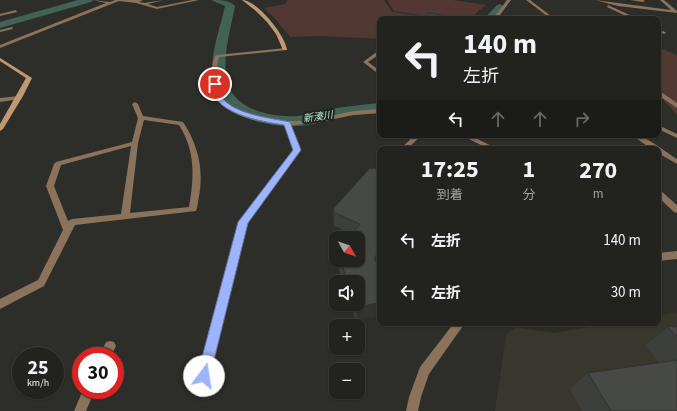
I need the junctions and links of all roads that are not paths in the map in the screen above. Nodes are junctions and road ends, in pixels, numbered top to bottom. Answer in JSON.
{"nodes":[{"id":1,"x":94,"y":0,"type":"edge"},
{"id":2,"x":119,"y":0,"type":"edge"},
{"id":3,"x":140,"y":0,"type":"edge"},
{"id":4,"x":162,"y":0,"type":"edge"},
{"id":5,"x":197,"y":0,"type":"edge"},
{"id":6,"x":244,"y":0,"type":"edge"},
{"id":7,"x":509,"y":0,"type":"edge"},
{"id":8,"x":528,"y":0,"type":"edge"},
{"id":9,"x":597,"y":0,"type":"edge"},
{"id":10,"x":632,"y":0,"type":"edge"},
{"id":11,"x":662,"y":0,"type":"edge"},
{"id":12,"x":643,"y":1,"type":"dead end"},
{"id":13,"x":136,"y":2,"type":"junction"},
{"id":14,"x":603,"y":2,"type":"junction"},
{"id":15,"x":110,"y":3,"type":"junction"},
{"id":16,"x":143,"y":4,"type":"junction"},
{"id":17,"x":16,"y":11,"type":"dead end"},
{"id":18,"x":676,"y":12,"type":"edge"},
{"id":19,"x":1,"y":15,"type":"edge"},
{"id":20,"x":497,"y":16,"type":"edge"},
{"id":21,"x":549,"y":16,"type":"edge"},
{"id":22,"x":629,"y":16,"type":"edge"},
{"id":23,"x":7,"y":17,"type":"dead end"},
{"id":24,"x":12,"y":28,"type":"dead end"},
{"id":25,"x":0,"y":31,"type":"edge"},
{"id":26,"x":661,"y":32,"type":"edge"},
{"id":27,"x":664,"y":33,"type":"dead end"},
{"id":28,"x":0,"y":47,"type":"edge"},
{"id":29,"x":377,"y":54,"type":"edge"},
{"id":30,"x":0,"y":59,"type":"edge"},
{"id":31,"x":377,"y":71,"type":"edge"},
{"id":32,"x":661,"y":94,"type":"edge"},
{"id":33,"x":19,"y":98,"type":"junction"},
{"id":34,"x":0,"y":100,"type":"edge"},
{"id":35,"x":135,"y":104,"type":"dead end"},
{"id":36,"x":677,"y":106,"type":"edge"},
{"id":37,"x":377,"y":111,"type":"edge"},
{"id":38,"x":141,"y":118,"type":"junction"},
{"id":39,"x":287,"y":123,"type":"junction"},
{"id":40,"x":661,"y":128,"type":"edge"},
{"id":41,"x":0,"y":129,"type":"edge"},
{"id":42,"x":677,"y":136,"type":"edge"},
{"id":43,"x":416,"y":138,"type":"edge"},
{"id":44,"x":469,"y":138,"type":"edge"},
{"id":45,"x":640,"y":138,"type":"edge"},
{"id":46,"x":135,"y":143,"type":"junction"},
{"id":47,"x":406,"y":146,"type":"edge"},
{"id":48,"x":484,"y":146,"type":"edge"},
{"id":49,"x":653,"y":146,"type":"edge"},
{"id":50,"x":661,"y":151,"type":"edge"},
{"id":51,"x":677,"y":162,"type":"edge"},
{"id":52,"x":661,"y":197,"type":"edge"},
{"id":53,"x":677,"y":210,"type":"edge"},
{"id":54,"x":125,"y":216,"type":"junction"},
{"id":55,"x":68,"y":231,"type":"junction"},
{"id":56,"x":677,"y":255,"type":"edge"},
{"id":57,"x":661,"y":257,"type":"edge"},
{"id":58,"x":0,"y":304,"type":"edge"},
{"id":59,"x":458,"y":326,"type":"edge"},
{"id":60,"x":200,"y":391,"type":"dead end"},
{"id":61,"x":85,"y":399,"type":"edge"},
{"id":62,"x":80,"y":411,"type":"edge"},
{"id":63,"x":412,"y":411,"type":"edge"}],
"edges":[{"from":1,"to":15,"type":"street"},
{"from":2,"to":13,"type":"street"},
{"from":2,"to":15,"type":"street"},
{"from":3,"to":13,"type":"street"},
{"from":4,"to":16,"type":"street"},
{"from":5,"to":16,"type":"street"},
{"from":6,"to":39,"type":"street"},
{"from":7,"to":20,"type":"street"},
{"from":8,"to":21,"type":"street"},
{"from":9,"to":14,"type":"street"},
{"from":10,"to":12,"type":"street"},
{"from":11,"to":18,"type":"street"},
{"from":13,"to":16,"type":"street"},
{"from":14,"to":18,"type":"street"},
{"from":14,"to":22,"type":"street"},
{"from":15,"to":28,"type":"street"},
{"from":17,"to":19,"type":"street"},
{"from":19,"to":23,"type":"street"},
{"from":24,"to":25,"type":"street"},
{"from":26,"to":27,"type":"street"},
{"from":29,"to":31,"type":"street"},
{"from":30,"to":33,"type":"street"},
{"from":32,"to":36,"type":"street"},
{"from":33,"to":34,"type":"street"},
{"from":33,"to":41,"type":"street"},
{"from":35,"to":38,"type":"street"},
{"from":37,"to":39,"type":"street"},
{"from":38,"to":46,"type":"street"},
{"from":38,"to":54,"type":"street"},
{"from":39,"to":60,"type":"street"},
{"from":40,"to":42,"type":"street"},
{"from":43,"to":47,"type":"street"},
{"from":44,"to":48,"type":"street"},
{"from":45,"to":49,"type":"street"},
{"from":46,"to":54,"type":"street"},
{"from":46,"to":55,"type":"street"},
{"from":50,"to":51,"type":"street"},
{"from":52,"to":53,"type":"street"},
{"from":54,"to":55,"type":"street"},
{"from":55,"to":58,"type":"street"},
{"from":56,"to":57,"type":"street"},
{"from":59,"to":63,"type":"street"},
{"from":61,"to":62,"type":"street"}]}
